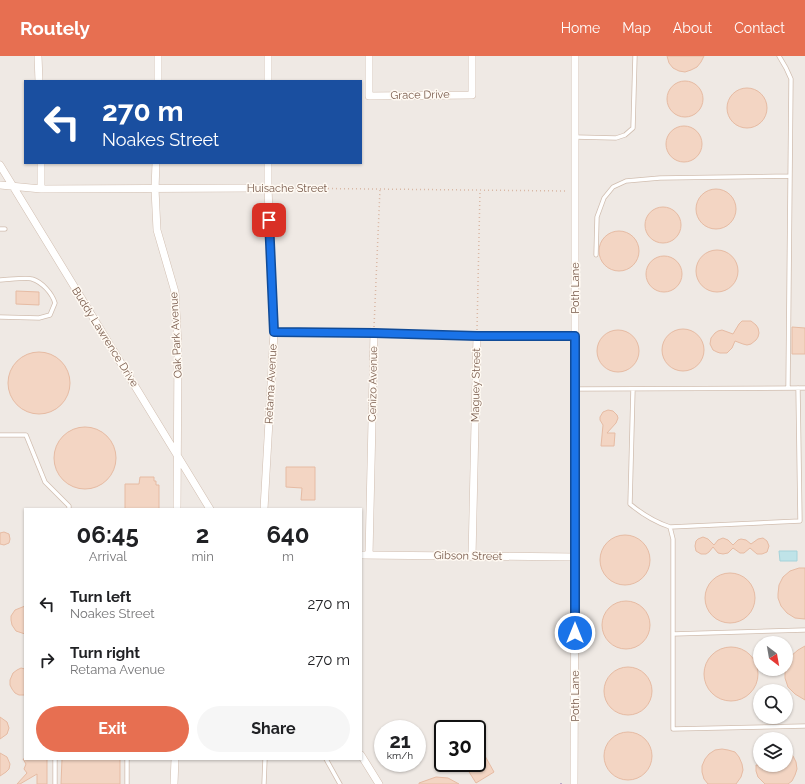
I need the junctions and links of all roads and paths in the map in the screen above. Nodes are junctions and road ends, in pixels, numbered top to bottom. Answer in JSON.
{"nodes":[{"id":1,"x":38,"y":56,"type":"edge"},
{"id":2,"x":158,"y":56,"type":"edge"},
{"id":3,"x":268,"y":56,"type":"edge"},
{"id":4,"x":369,"y":56,"type":"edge"},
{"id":5,"x":472,"y":56,"type":"edge"},
{"id":6,"x":575,"y":56,"type":"edge"},
{"id":7,"x":635,"y":56,"type":"edge"},
{"id":8,"x":779,"y":56,"type":"edge"},
{"id":9,"x":39,"y":80,"type":"edge"},
{"id":10,"x":158,"y":80,"type":"edge"},
{"id":11,"x":268,"y":80,"type":"edge"},
{"id":12,"x":575,"y":136,"type":"junction"},
{"id":13,"x":41,"y":164,"type":"edge"},
{"id":14,"x":156,"y":164,"type":"edge"},
{"id":15,"x":268,"y":164,"type":"edge"},
{"id":16,"x":0,"y":166,"type":"edge"},
{"id":17,"x":790,"y":176,"type":"junction"},
{"id":18,"x":0,"y":185,"type":"edge"},
{"id":19,"x":12,"y":186,"type":"junction"},
{"id":20,"x":268,"y":188,"type":"junction"},
{"id":21,"x":41,"y":189,"type":"junction"},
{"id":22,"x":155,"y":189,"type":"junction"},
{"id":23,"x":380,"y":189,"type":"junction"},
{"id":24,"x":480,"y":190,"type":"junction"},
{"id":25,"x":575,"y":191,"type":"junction"},
{"id":26,"x":0,"y":229,"type":"edge"},
{"id":27,"x":5,"y":229,"type":"dead end"},
{"id":28,"x":596,"y":255,"type":"dead end"},
{"id":29,"x":0,"y":280,"type":"edge"},
{"id":30,"x":0,"y":317,"type":"edge"},
{"id":31,"x":274,"y":332,"type":"junction"},
{"id":32,"x":374,"y":333,"type":"junction"},
{"id":33,"x":477,"y":336,"type":"junction"},
{"id":34,"x":575,"y":336,"type":"junction"},
{"id":35,"x":632,"y":388,"type":"junction"},
{"id":36,"x":788,"y":388,"type":"junction"},
{"id":37,"x":798,"y":388,"type":"junction"},
{"id":38,"x":805,"y":388,"type":"edge"},
{"id":39,"x":575,"y":389,"type":"junction"},
{"id":40,"x":0,"y":435,"type":"edge"},
{"id":41,"x":178,"y":456,"type":"junction"},
{"id":42,"x":69,"y":508,"type":"edge"},
{"id":43,"x":178,"y":508,"type":"edge"},
{"id":44,"x":209,"y":508,"type":"edge"},
{"id":45,"x":264,"y":508,"type":"edge"},
{"id":46,"x":800,"y":521,"type":"junction"},
{"id":47,"x":805,"y":521,"type":"edge"},
{"id":48,"x":670,"y":527,"type":"junction"},
{"id":49,"x":362,"y":555,"type":"edge"},
{"id":50,"x":369,"y":555,"type":"junction"},
{"id":51,"x":472,"y":557,"type":"junction"},
{"id":52,"x":575,"y":557,"type":"junction"},
{"id":53,"x":805,"y":630,"type":"edge"},
{"id":54,"x":673,"y":634,"type":"junction"},
{"id":55,"x":805,"y":726,"type":"edge"},
{"id":56,"x":362,"y":757,"type":"edge"},
{"id":57,"x":55,"y":760,"type":"edge"},
{"id":58,"x":126,"y":760,"type":"edge"},
{"id":59,"x":174,"y":760,"type":"edge"},
{"id":60,"x":265,"y":760,"type":"edge"},
{"id":61,"x":327,"y":760,"type":"edge"},
{"id":62,"x":55,"y":784,"type":"edge"},
{"id":63,"x":127,"y":784,"type":"edge"},
{"id":64,"x":174,"y":784,"type":"edge"},
{"id":65,"x":264,"y":784,"type":"edge"},
{"id":66,"x":340,"y":784,"type":"edge"},
{"id":67,"x":379,"y":784,"type":"edge"},
{"id":68,"x":574,"y":784,"type":"edge"}],
"edges":[{"from":1,"to":9,"type":"street"},
{"from":2,"to":10,"type":"street"},
{"from":3,"to":11,"type":"street"},
{"from":4,"to":5,"type":"street","name":"Grace Drive"},
{"from":6,"to":12,"type":"street","name":"Poth Lane"},
{"from":7,"to":12,"type":"lane"},
{"from":8,"to":17,"type":"lane"},
{"from":12,"to":25,"type":"street","name":"Poth Lane"},
{"from":13,"to":21,"type":"street"},
{"from":14,"to":22,"type":"street","name":"Oak Park Avenue"},
{"from":15,"to":20,"type":"street","name":"Retama Avenue"},
{"from":16,"to":19,"type":"street","name":"Buddy Lawrence Drive"},
{"from":17,"to":28,"type":"lane"},
{"from":17,"to":36,"type":"lane"},
{"from":18,"to":19,"type":"street","name":"Huisache Street"},
{"from":19,"to":21,"type":"street","name":"Huisache Street"},
{"from":19,"to":41,"type":"street","name":"Buddy Lawrence Drive"},
{"from":20,"to":22,"type":"street","name":"Huisache Street"},
{"from":20,"to":23,"type":"path","name":"Huisache Street"},
{"from":20,"to":31,"type":"street","name":"Retama Avenue"},
{"from":21,"to":22,"type":"street","name":"Huisache Street"},
{"from":22,"to":41,"type":"street","name":"Oak Park Avenue"},
{"from":23,"to":24,"type":"path","name":"Huisache Street"},
{"from":23,"to":32,"type":"path","name":"Cenizo Avenue"},
{"from":24,"to":25,"type":"path","name":"Huisache Street"},
{"from":24,"to":33,"type":"path","name":"Maguey Street"},
{"from":25,"to":34,"type":"street","name":"Poth Lane"},
{"from":26,"to":27,"type":"lane"},
{"from":29,"to":30,"type":"lane"},
{"from":31,"to":32,"type":"street"},
{"from":31,"to":45,"type":"street","name":"Retama Avenue"},
{"from":32,"to":33,"type":"street"},
{"from":32,"to":50,"type":"street","name":"Cenizo Avenue"},
{"from":33,"to":34,"type":"street"},
{"from":33,"to":51,"type":"street","name":"Maguey Street"},
{"from":34,"to":39,"type":"street","name":"Poth Lane"},
{"from":35,"to":36,"type":"lane"},
{"from":35,"to":39,"type":"lane"},
{"from":35,"to":48,"type":"lane"},
{"from":36,"to":37,"type":"lane"},
{"from":37,"to":38,"type":"lane"},
{"from":37,"to":46,"type":"lane"},
{"from":39,"to":52,"type":"street","name":"Poth Lane"},
{"from":40,"to":42,"type":"lane"},
{"from":41,"to":43,"type":"street","name":"Oak Park Avenue"},
{"from":41,"to":44,"type":"street","name":"Buddy Lawrence Drive"},
{"from":46,"to":47,"type":"lane"},
{"from":46,"to":48,"type":"lane"},
{"from":48,"to":54,"type":"lane"},
{"from":49,"to":50,"type":"street","name":"Gibson Street"},
{"from":50,"to":51,"type":"street","name":"Gibson Street"},
{"from":51,"to":52,"type":"street","name":"Gibson Street"},
{"from":52,"to":68,"type":"street","name":"Poth Lane"},
{"from":53,"to":54,"type":"lane"},
{"from":54,"to":55,"type":"lane"},
{"from":56,"to":67,"type":"street"},
{"from":57,"to":62,"type":"lane"},
{"from":58,"to":63,"type":"lane"},
{"from":59,"to":64,"type":"street"},
{"from":60,"to":65,"type":"lane"},
{"from":61,"to":66,"type":"lane"}]}
